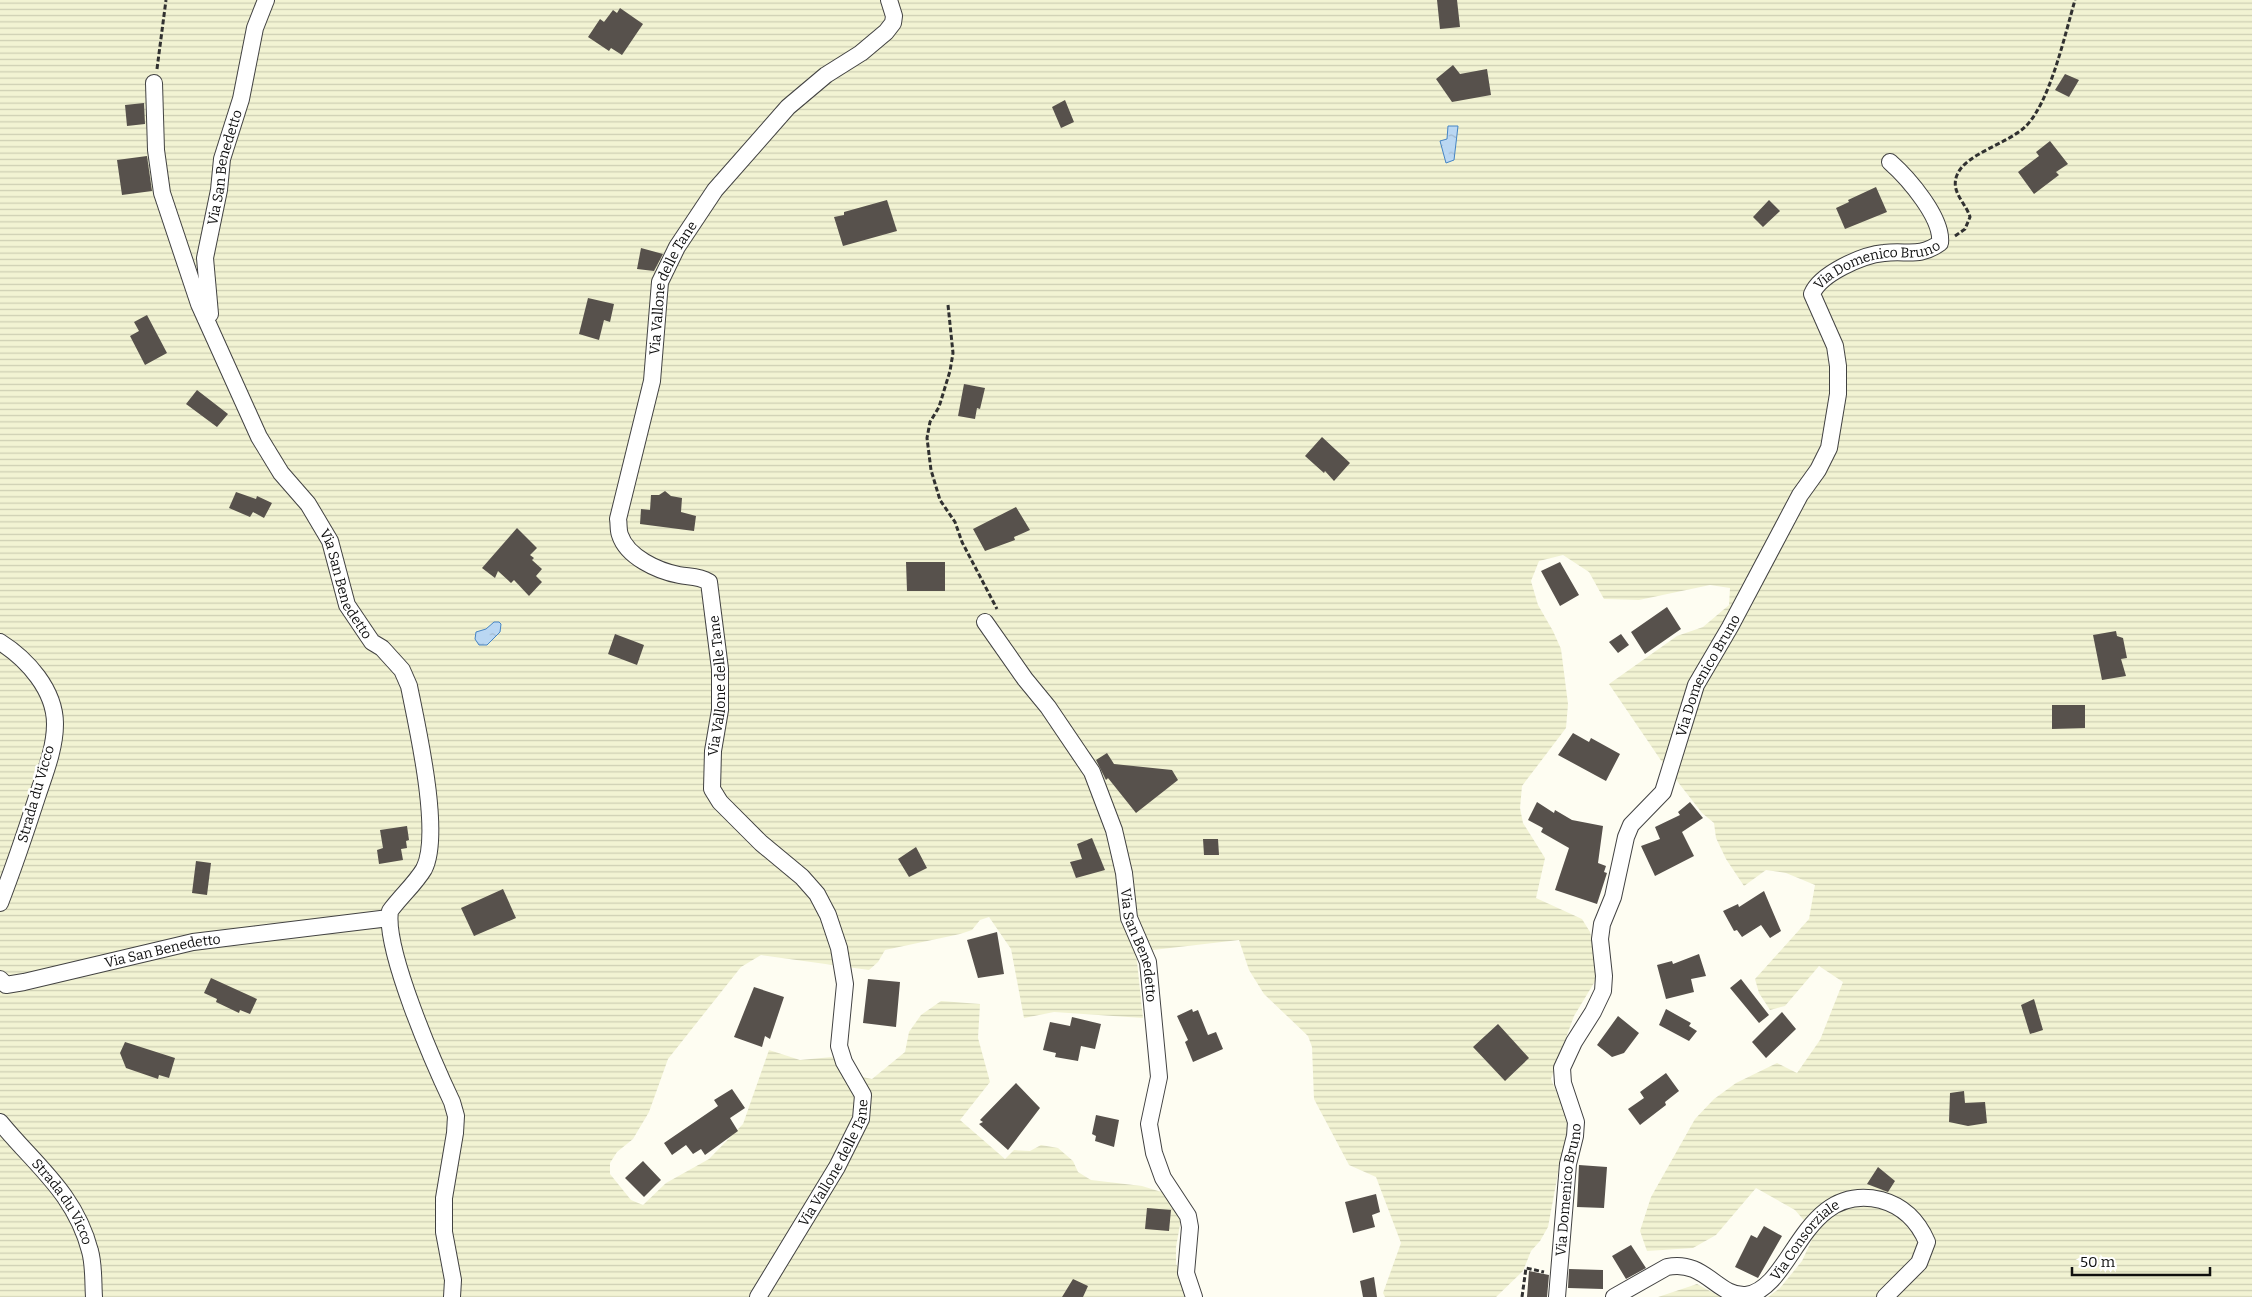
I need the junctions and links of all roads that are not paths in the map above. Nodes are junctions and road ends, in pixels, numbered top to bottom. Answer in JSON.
{"nodes":[{"id":1,"x":266,"y":0,"type":"edge"},
{"id":2,"x":889,"y":0,"type":"edge"},
{"id":3,"x":154,"y":83,"type":"road end"},
{"id":4,"x":1890,"y":162,"type":"dead end"},
{"id":5,"x":214,"y":339,"type":"junction"},
{"id":6,"x":992,"y":618,"type":"road end"},
{"id":7,"x":0,"y":642,"type":"edge"},
{"id":8,"x":0,"y":902,"type":"edge"},
{"id":9,"x":389,"y":918,"type":"junction"},
{"id":10,"x":0,"y":980,"type":"edge"},
{"id":11,"x":0,"y":1122,"type":"edge"},
{"id":12,"x":94,"y":1297,"type":"edge"},
{"id":13,"x":452,"y":1297,"type":"edge"},
{"id":14,"x":758,"y":1297,"type":"edge"},
{"id":15,"x":1194,"y":1297,"type":"edge"},
{"id":16,"x":1557,"y":1297,"type":"edge"},
{"id":17,"x":1614,"y":1297,"type":"edge"},
{"id":18,"x":1885,"y":1297,"type":"edge"}],
"edges":[{"from":1,"to":5,"type":"street","name":"Via San Benedetto"},
{"from":2,"to":14,"type":"street","name":"Via Vallone delle Tane"},
{"from":3,"to":5,"type":"street","name":"Via San Benedetto"},
{"from":4,"to":16,"type":"street","name":"Via Domenico Bruno"},
{"from":5,"to":9,"type":"street","name":"Via San Benedetto"},
{"from":6,"to":15,"type":"street","name":"Via San Benedetto"},
{"from":7,"to":8,"type":"street","name":"Strada du Vicco"},
{"from":9,"to":10,"type":"street","name":"Via San Benedetto"},
{"from":9,"to":13,"type":"street"},
{"from":11,"to":12,"type":"street","name":"Strada du Vicco"},
{"from":17,"to":18,"type":"street","name":"Via Consorziale"}]}
